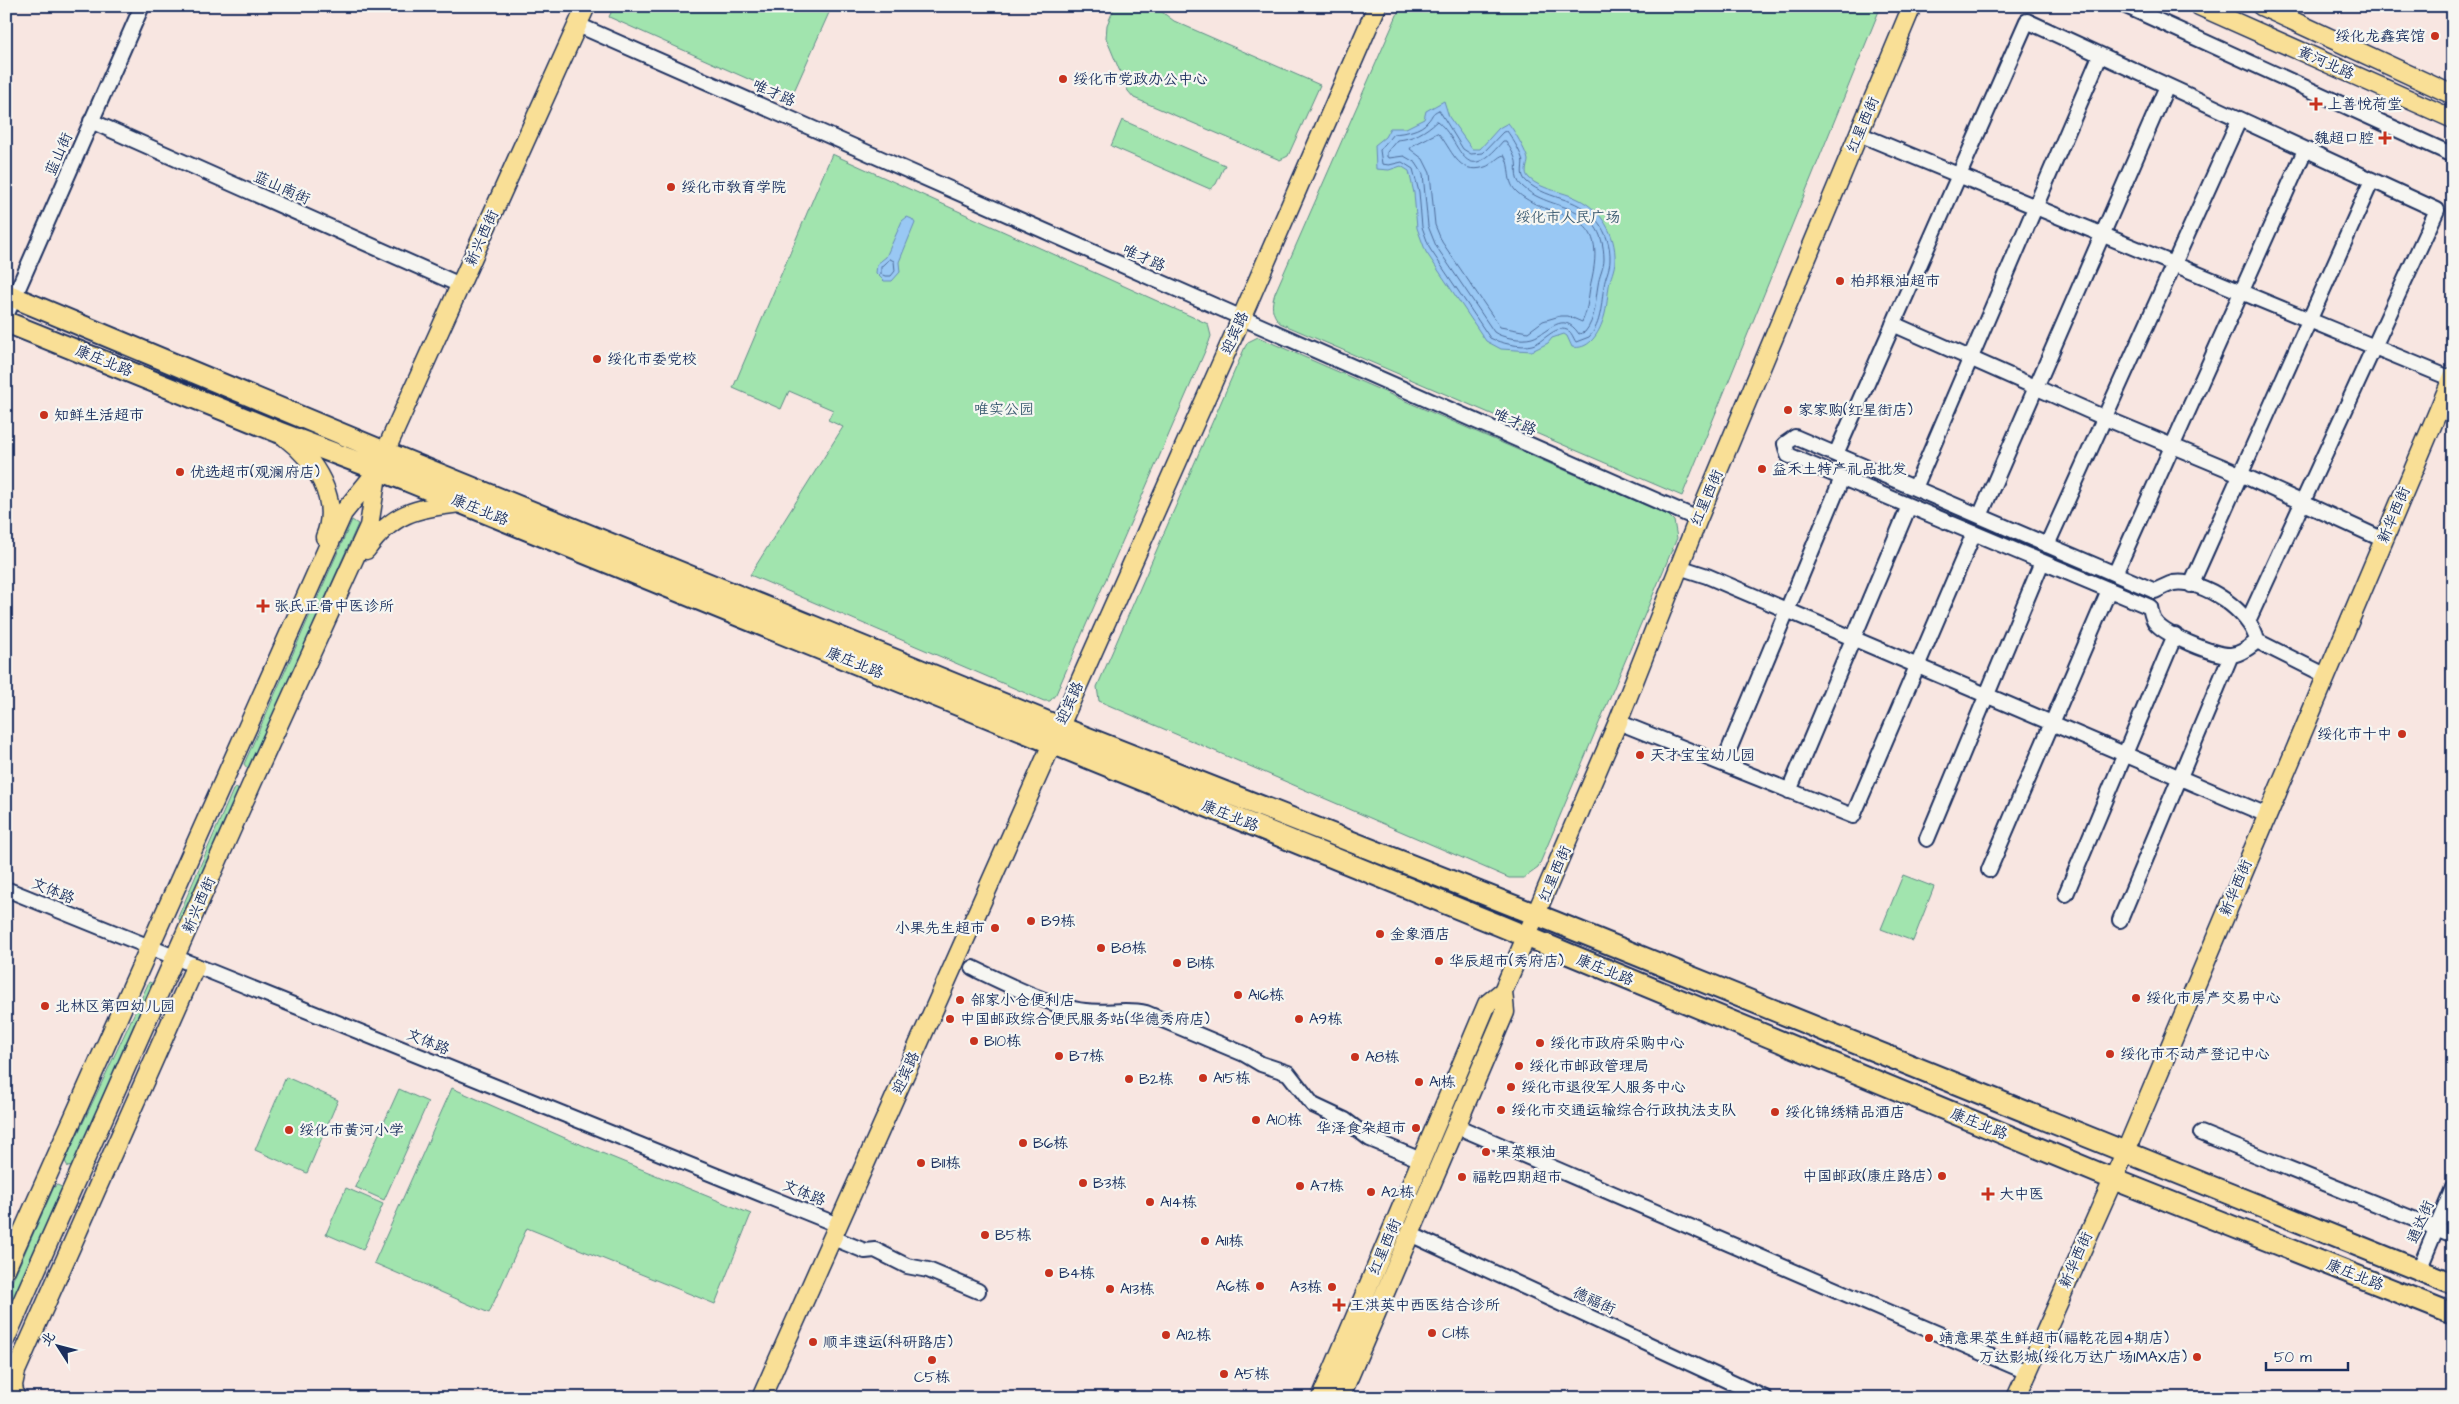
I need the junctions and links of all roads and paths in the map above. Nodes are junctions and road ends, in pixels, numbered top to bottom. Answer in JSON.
{"nodes":[{"id":1,"x":142,"y":6,"type":"edge"},
{"id":2,"x":586,"y":6,"type":"edge"},
{"id":3,"x":1376,"y":6,"type":"edge"},
{"id":4,"x":1912,"y":6,"type":"edge"},
{"id":5,"x":2126,"y":6,"type":"edge"},
{"id":6,"x":2200,"y":6,"type":"edge"},
{"id":7,"x":2261,"y":6,"type":"edge"},
{"id":8,"x":578,"y":25,"type":"junction"},
{"id":9,"x":2100,"y":56,"type":"junction"},
{"id":10,"x":2167,"y":86,"type":"junction"},
{"id":11,"x":2453,"y":95,"type":"edge"},
{"id":12,"x":2453,"y":119,"type":"edge"},
{"id":13,"x":2239,"y":120,"type":"junction"},
{"id":14,"x":91,"y":121,"type":"junction"},
{"id":15,"x":1859,"y":134,"type":"junction"},
{"id":16,"x":2305,"y":150,"type":"junction"},
{"id":17,"x":2453,"y":154,"type":"edge"},
{"id":18,"x":1959,"y":175,"type":"junction"},
{"id":19,"x":2372,"y":180,"type":"junction"},
{"id":20,"x":2036,"y":207,"type":"junction"},
{"id":21,"x":2103,"y":234,"type":"junction"},
{"id":22,"x":2174,"y":264,"type":"junction"},
{"id":23,"x":460,"y":285,"type":"junction"},
{"id":24,"x":2242,"y":292,"type":"junction"},
{"id":25,"x":10,"y":296,"type":"edge"},
{"id":26,"x":6,"y":316,"type":"edge"},
{"id":27,"x":1241,"y":319,"type":"junction"},
{"id":28,"x":2310,"y":321,"type":"junction"},
{"id":29,"x":6,"y":322,"type":"edge"},
{"id":30,"x":1893,"y":324,"type":"junction"},
{"id":31,"x":2374,"y":347,"type":"junction"},
{"id":32,"x":1971,"y":358,"type":"junction"},
{"id":33,"x":2452,"y":378,"type":"edge"},
{"id":34,"x":2036,"y":387,"type":"junction"},
{"id":35,"x":2105,"y":418,"type":"junction"},
{"id":36,"x":278,"y":432,"type":"junction"},
{"id":37,"x":2173,"y":446,"type":"junction"},
{"id":38,"x":1836,"y":454,"type":"junction"},
{"id":39,"x":381,"y":461,"type":"junction"},
{"id":40,"x":2242,"y":475,"type":"junction"},
{"id":41,"x":1842,"y":478,"type":"junction"},
{"id":42,"x":1915,"y":488,"type":"junction"},
{"id":43,"x":2303,"y":502,"type":"junction"},
{"id":44,"x":461,"y":503,"type":"junction"},
{"id":45,"x":1908,"y":506,"type":"junction"},
{"id":46,"x":1980,"y":516,"type":"junction"},
{"id":47,"x":1698,"y":520,"type":"junction"},
{"id":48,"x":1974,"y":533,"type":"junction"},
{"id":49,"x":2384,"y":540,"type":"junction"},
{"id":50,"x":2047,"y":545,"type":"junction"},
{"id":51,"x":2042,"y":562,"type":"junction"},
{"id":52,"x":1679,"y":566,"type":"junction"},
{"id":53,"x":2115,"y":574,"type":"junction"},
{"id":54,"x":2191,"y":585,"type":"junction"},
{"id":55,"x":2109,"y":590,"type":"junction"},
{"id":56,"x":1787,"y":610,"type":"junction"},
{"id":57,"x":2248,"y":621,"type":"junction"},
{"id":58,"x":294,"y":625,"type":"junction"},
{"id":59,"x":319,"y":635,"type":"junction"},
{"id":60,"x":2175,"y":635,"type":"junction"},
{"id":61,"x":1852,"y":639,"type":"junction"},
{"id":62,"x":2257,"y":641,"type":"junction"},
{"id":63,"x":2231,"y":656,"type":"junction"},
{"id":64,"x":1916,"y":666,"type":"junction"},
{"id":65,"x":2325,"y":675,"type":"junction"},
{"id":66,"x":1987,"y":696,"type":"junction"},
{"id":67,"x":1618,"y":722,"type":"junction"},
{"id":68,"x":2052,"y":723,"type":"junction"},
{"id":69,"x":1056,"y":736,"type":"junction"},
{"id":70,"x":2124,"y":755,"type":"junction"},
{"id":71,"x":1723,"y":764,"type":"junction"},
{"id":72,"x":227,"y":773,"type":"junction"},
{"id":73,"x":2180,"y":778,"type":"junction"},
{"id":74,"x":252,"y":783,"type":"junction"},
{"id":75,"x":1789,"y":791,"type":"junction"},
{"id":76,"x":2267,"y":814,"type":"junction"},
{"id":77,"x":1927,"y":839,"type":"dead end"},
{"id":78,"x":1989,"y":870,"type":"dead end"},
{"id":79,"x":6,"y":889,"type":"edge"},
{"id":80,"x":2066,"y":894,"type":"dead end"},
{"id":81,"x":1537,"y":915,"type":"junction"},
{"id":82,"x":2120,"y":920,"type":"dead end"},
{"id":83,"x":1528,"y":938,"type":"junction"},
{"id":84,"x":150,"y":948,"type":"junction"},
{"id":85,"x":175,"y":959,"type":"junction"},
{"id":86,"x":195,"y":967,"type":"junction"},
{"id":87,"x":974,"y":968,"type":"dead end"},
{"id":88,"x":1504,"y":991,"type":"junction"},
{"id":89,"x":1456,"y":1126,"type":"junction"},
{"id":90,"x":2201,"y":1133,"type":"dead end"},
{"id":91,"x":2124,"y":1153,"type":"junction"},
{"id":92,"x":1421,"y":1160,"type":"junction"},
{"id":93,"x":51,"y":1171,"type":"junction"},
{"id":94,"x":2113,"y":1179,"type":"junction"},
{"id":95,"x":75,"y":1181,"type":"junction"},
{"id":96,"x":2453,"y":1188,"type":"edge"},
{"id":97,"x":1393,"y":1227,"type":"junction"},
{"id":98,"x":2436,"y":1228,"type":"junction"},
{"id":99,"x":835,"y":1231,"type":"junction"},
{"id":100,"x":1410,"y":1234,"type":"junction"},
{"id":101,"x":2453,"y":1235,"type":"edge"},
{"id":102,"x":6,"y":1269,"type":"edge"},
{"id":103,"x":36,"y":1270,"type":"junction"},
{"id":104,"x":2418,"y":1270,"type":"junction"},
{"id":105,"x":57,"y":1279,"type":"junction"},
{"id":106,"x":2453,"y":1284,"type":"edge"},
{"id":107,"x":978,"y":1291,"type":"dead end"},
{"id":108,"x":2453,"y":1314,"type":"edge"},
{"id":109,"x":6,"y":1338,"type":"edge"},
{"id":110,"x":2027,"y":1372,"type":"junction"},
{"id":111,"x":15,"y":1398,"type":"edge"},
{"id":112,"x":761,"y":1398,"type":"edge"},
{"id":113,"x":1322,"y":1398,"type":"edge"},
{"id":114,"x":1340,"y":1398,"type":"edge"},
{"id":115,"x":1765,"y":1398,"type":"edge"},
{"id":116,"x":2016,"y":1398,"type":"edge"}],
"edges":[{"from":1,"to":14,"type":"street","name":"蓝山街"},
{"from":2,"to":8,"type":"main road","name":"新兴西街"},
{"from":3,"to":27,"type":"main road","name":"迎宾路"},
{"from":4,"to":15,"type":"main road","name":"红星西街"},
{"from":5,"to":17,"type":"street"},
{"from":6,"to":12,"type":"main road","name":"黄河北路"},
{"from":7,"to":11,"type":"main road","name":"黄河北路"},
{"from":8,"to":23,"type":"main road","name":"新兴西街"},
{"from":8,"to":27,"type":"street","name":"唯才路"},
{"from":9,"to":10,"type":"street"},
{"from":9,"to":18,"type":"street"},
{"from":9,"to":20,"type":"street"},
{"from":10,"to":13,"type":"street"},
{"from":10,"to":21,"type":"street"},
{"from":13,"to":16,"type":"street"},
{"from":13,"to":22,"type":"street"},
{"from":14,"to":23,"type":"street","name":"蓝山南街"},
{"from":14,"to":25,"type":"street","name":"蓝山街"},
{"from":15,"to":18,"type":"street"},
{"from":15,"to":47,"type":"main road","name":"红星西街"},
{"from":16,"to":19,"type":"street"},
{"from":16,"to":24,"type":"street"},
{"from":18,"to":20,"type":"street"},
{"from":18,"to":30,"type":"street"},
{"from":19,"to":28,"type":"street"},
{"from":19,"to":31,"type":"street"},
{"from":20,"to":21,"type":"street"},
{"from":20,"to":32,"type":"street"},
{"from":21,"to":22,"type":"street"},
{"from":21,"to":34,"type":"street"},
{"from":22,"to":24,"type":"street"},
{"from":22,"to":35,"type":"street"},
{"from":23,"to":39,"type":"main road","name":"新兴西街"},
{"from":24,"to":28,"type":"street"},
{"from":24,"to":37,"type":"street"},
{"from":25,"to":26,"type":"street","name":"蓝山街"},
{"from":25,"to":39,"type":"highway","name":"康庄北路"},
{"from":27,"to":47,"type":"street","name":"唯才路"},
{"from":27,"to":69,"type":"main road","name":"迎宾路"},
{"from":28,"to":31,"type":"street"},
{"from":28,"to":40,"type":"street"},
{"from":29,"to":36,"type":"highway","name":"康庄北路"},
{"from":30,"to":32,"type":"street"},
{"from":30,"to":38,"type":"street"},
{"from":31,"to":33,"type":"street"},
{"from":31,"to":43,"type":"street"},
{"from":32,"to":34,"type":"street"},
{"from":32,"to":42,"type":"street"},
{"from":33,"to":49,"type":"main road","name":"新华西街"},
{"from":34,"to":35,"type":"street"},
{"from":34,"to":46,"type":"street"},
{"from":35,"to":37,"type":"street"},
{"from":35,"to":50,"type":"street"},
{"from":36,"to":39,"type":"highway","name":"康庄北路"},
{"from":36,"to":58,"type":"main road"},
{"from":37,"to":40,"type":"street"},
{"from":37,"to":53,"type":"street"},
{"from":38,"to":41,"type":"street"},
{"from":38,"to":42,"type":"street"},
{"from":39,"to":44,"type":"highway","name":"康庄北路"},
{"from":39,"to":58,"type":"main road","name":"新兴西街"},
{"from":39,"to":59,"type":"main road","name":"新兴西街"},
{"from":39,"to":69,"type":"highway","name":"康庄北路"},
{"from":40,"to":43,"type":"street"},
{"from":40,"to":54,"type":"street"},
{"from":41,"to":45,"type":"street"},
{"from":41,"to":56,"type":"street"},
{"from":42,"to":46,"type":"street"},
{"from":43,"to":49,"type":"street"},
{"from":43,"to":57,"type":"street"},
{"from":44,"to":59,"type":"main road"},
{"from":44,"to":69,"type":"highway","name":"康庄北路"},
{"from":45,"to":48,"type":"street"},
{"from":45,"to":61,"type":"street"},
{"from":46,"to":50,"type":"street"},
{"from":47,"to":52,"type":"main road","name":"红星西街"},
{"from":48,"to":51,"type":"street"},
{"from":48,"to":64,"type":"street"},
{"from":49,"to":65,"type":"main road","name":"新华西街"},
{"from":50,"to":53,"type":"street"},
{"from":51,"to":55,"type":"street"},
{"from":51,"to":66,"type":"street"},
{"from":52,"to":56,"type":"street"},
{"from":52,"to":67,"type":"main road","name":"红星西街"},
{"from":53,"to":54,"type":"street"},
{"from":54,"to":57,"type":"street"},
{"from":55,"to":60,"type":"street"},
{"from":55,"to":68,"type":"street"},
{"from":56,"to":61,"type":"street"},
{"from":56,"to":71,"type":"street"},
{"from":57,"to":62,"type":"street"},
{"from":58,"to":72,"type":"main road","name":"新兴西街"},
{"from":59,"to":74,"type":"main road","name":"新兴西街"},
{"from":60,"to":63,"type":"street"},
{"from":60,"to":70,"type":"street"},
{"from":61,"to":64,"type":"street"},
{"from":61,"to":75,"type":"street"},
{"from":62,"to":63,"type":"street"},
{"from":62,"to":65,"type":"street"},
{"from":63,"to":73,"type":"street"},
{"from":64,"to":66,"type":"street"},
{"from":64,"to":75,"type":"street"},
{"from":65,"to":76,"type":"main road","name":"新华西街"},
{"from":66,"to":68,"type":"street"},
{"from":66,"to":77,"type":"street"},
{"from":67,"to":71,"type":"street"},
{"from":67,"to":81,"type":"main road","name":"红星西街"},
{"from":68,"to":70,"type":"street"},
{"from":68,"to":78,"type":"street"},
{"from":69,"to":81,"type":"highway","name":"康庄北路"},
{"from":69,"to":83,"type":"highway","name":"康庄北路"},
{"from":69,"to":99,"type":"main road","name":"迎宾路"},
{"from":70,"to":73,"type":"street"},
{"from":70,"to":80,"type":"street"},
{"from":71,"to":75,"type":"street"},
{"from":72,"to":74,"type":"main road"},
{"from":72,"to":84,"type":"main road","name":"新兴西街"},
{"from":73,"to":76,"type":"street"},
{"from":73,"to":82,"type":"street"},
{"from":74,"to":85,"type":"main road","name":"新兴西街"},
{"from":76,"to":91,"type":"main road","name":"新华西街"},
{"from":79,"to":84,"type":"street","name":"文体路"},
{"from":81,"to":83,"type":"main road","name":"红星西街"},
{"from":81,"to":91,"type":"highway","name":"康庄北路"},
{"from":83,"to":88,"type":"main road","name":"红星西街"},
{"from":83,"to":94,"type":"highway","name":"康庄北路"},
{"from":84,"to":85,"type":"street","name":"文体路"},
{"from":84,"to":93,"type":"main road","name":"新兴西街"},
{"from":85,"to":86,"type":"street","name":"文体路"},
{"from":85,"to":95,"type":"main road","name":"新兴西街"},
{"from":86,"to":99,"type":"street","name":"文体路"},
{"from":86,"to":105,"type":"main road"},
{"from":87,"to":92,"type":"street"},
{"from":88,"to":89,"type":"main road","name":"红星西街"},
{"from":88,"to":92,"type":"main road","name":"红星西街"},
{"from":89,"to":100,"type":"main road","name":"红星西街"},
{"from":89,"to":110,"type":"street"},
{"from":90,"to":98,"type":"street"},
{"from":91,"to":94,"type":"main road","name":"新华西街"},
{"from":91,"to":104,"type":"highway","name":"康庄北路"},
{"from":92,"to":97,"type":"main road","name":"红星西街"},
{"from":93,"to":95,"type":"main road"},
{"from":93,"to":102,"type":"main road","name":"新兴西街"},
{"from":94,"to":108,"type":"highway","name":"康庄北路"},
{"from":94,"to":110,"type":"main road","name":"新华西街"},
{"from":95,"to":103,"type":"main road","name":"新兴西街"},
{"from":96,"to":98,"type":"street","name":"通达街"},
{"from":97,"to":100,"type":"main road"},
{"from":97,"to":113,"type":"main road","name":"红星西街"},
{"from":98,"to":101,"type":"street"},
{"from":98,"to":104,"type":"street","name":"通达街"},
{"from":99,"to":107,"type":"street","name":"文体路"},
{"from":99,"to":112,"type":"main road","name":"迎宾路"},
{"from":100,"to":114,"type":"main road","name":"红星西街"},
{"from":100,"to":115,"type":"street","name":"德福街"},
{"from":103,"to":105,"type":"main road"},
{"from":103,"to":109,"type":"main road","name":"新兴西街"},
{"from":104,"to":106,"type":"highway","name":"康庄北路"},
{"from":105,"to":111,"type":"main road"},
{"from":110,"to":116,"type":"main road","name":"新华西街"}]}
